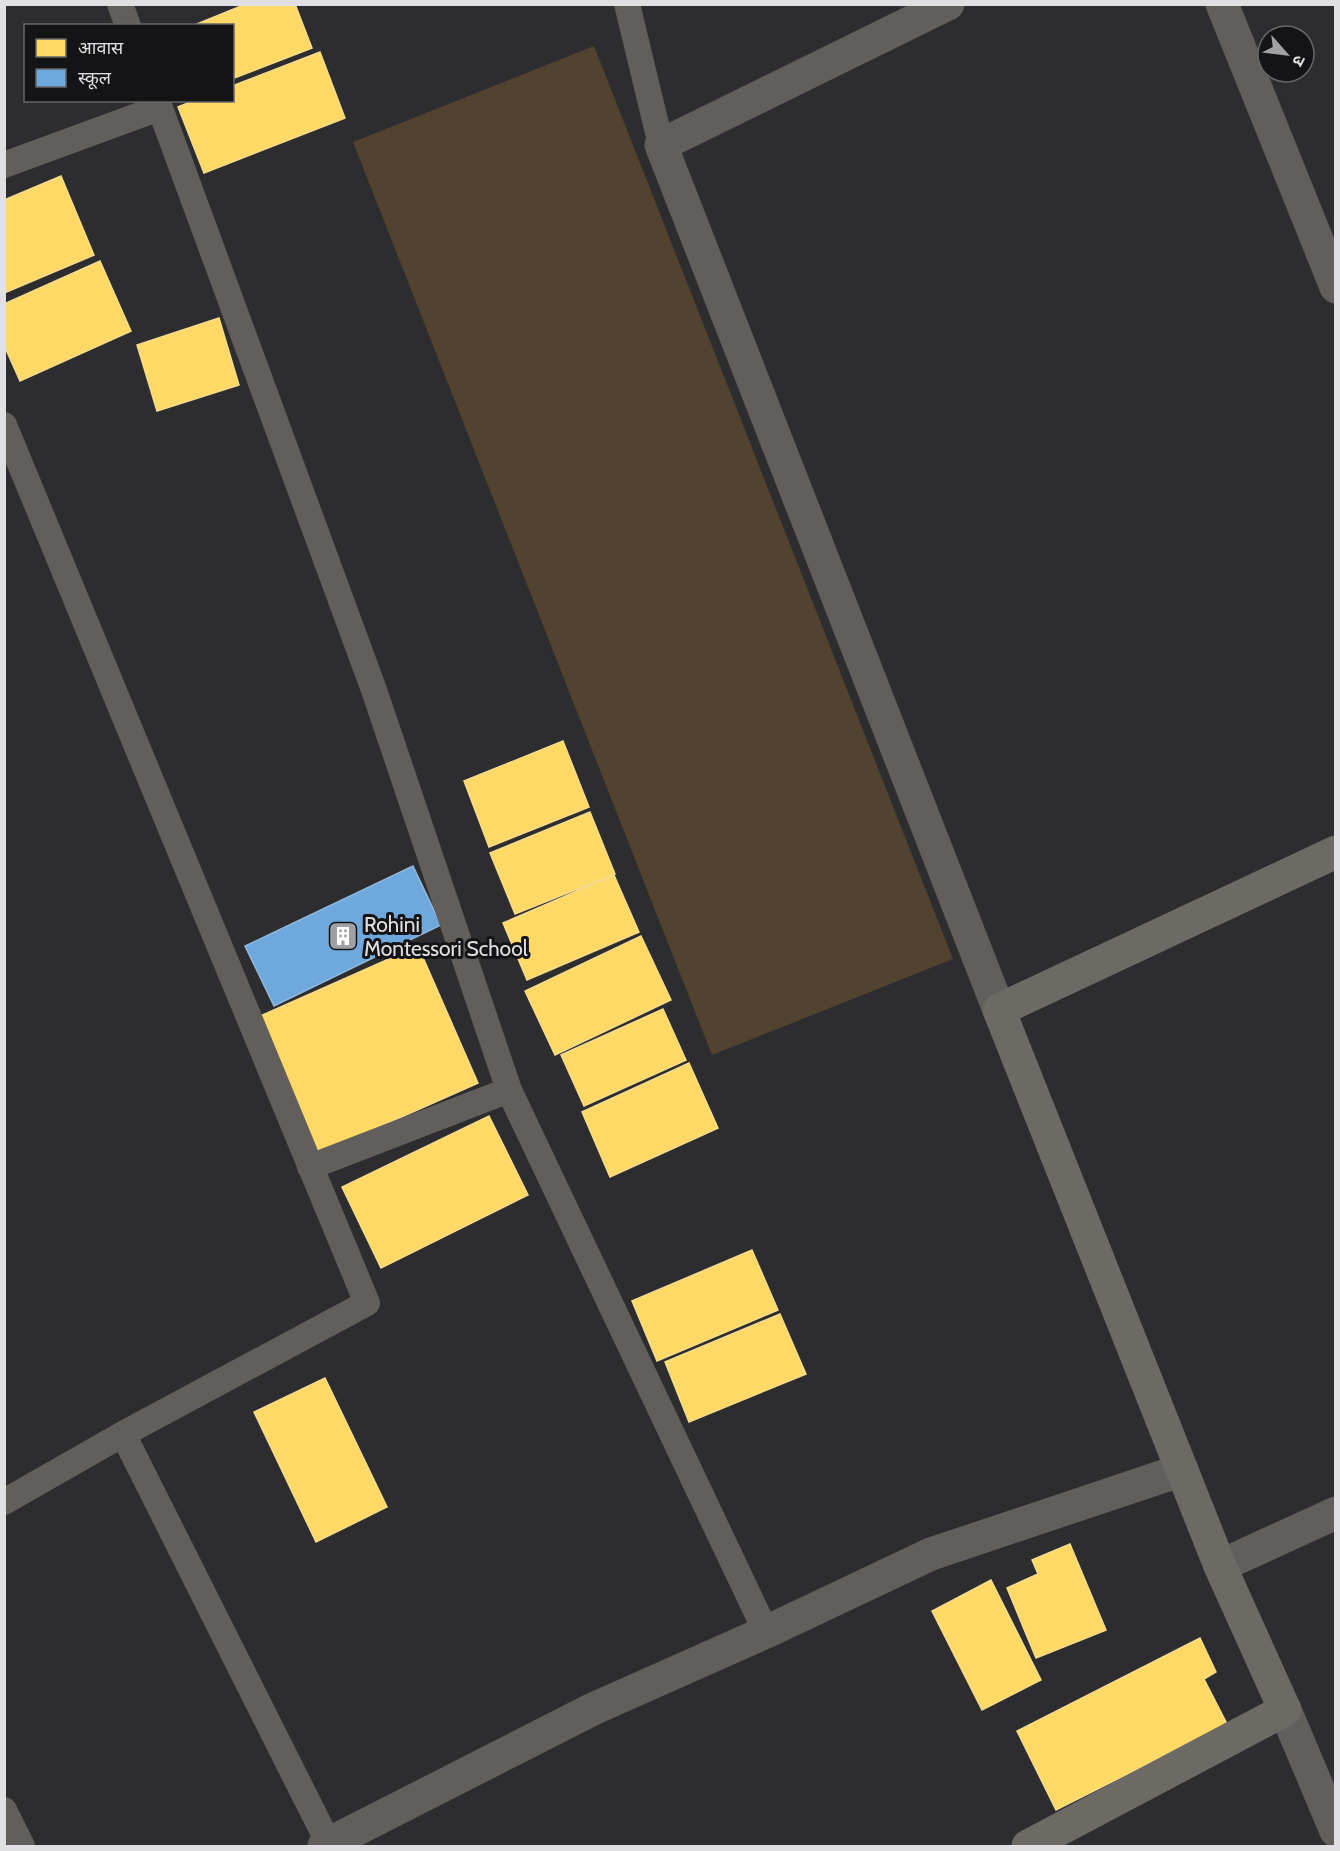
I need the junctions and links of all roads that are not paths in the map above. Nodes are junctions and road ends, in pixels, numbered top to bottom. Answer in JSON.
{"nodes":[{"id":1,"x":120,"y":4,"type":"edge"},
{"id":2,"x":627,"y":4,"type":"edge"},
{"id":3,"x":948,"y":4,"type":"edge"},
{"id":4,"x":1222,"y":4,"type":"edge"},
{"id":5,"x":127,"y":24,"type":"edge"},
{"id":6,"x":158,"y":104,"type":"edge"},
{"id":7,"x":661,"y":145,"type":"junction"},
{"id":8,"x":4,"y":165,"type":"edge"},
{"id":9,"x":1332,"y":268,"type":"edge"},
{"id":10,"x":4,"y":425,"type":"edge"},
{"id":11,"x":1335,"y":852,"type":"edge"},
{"id":12,"x":999,"y":1010,"type":"junction"},
{"id":13,"x":509,"y":1090,"type":"junction"},
{"id":14,"x":310,"y":1167,"type":"junction"},
{"id":15,"x":123,"y":1434,"type":"junction"},
{"id":16,"x":1182,"y":1470,"type":"junction"},
{"id":17,"x":4,"y":1502,"type":"edge"},
{"id":18,"x":1335,"y":1513,"type":"edge"},
{"id":19,"x":1220,"y":1566,"type":"junction"},
{"id":20,"x":766,"y":1632,"type":"junction"},
{"id":21,"x":1285,"y":1710,"type":"junction"},
{"id":22,"x":4,"y":1810,"type":"edge"},
{"id":23,"x":1335,"y":1831,"type":"edge"},
{"id":24,"x":327,"y":1845,"type":"edge"},
{"id":25,"x":22,"y":1846,"type":"edge"},
{"id":26,"x":1028,"y":1846,"type":"edge"}],
"edges":[{"from":1,"to":5,"type":"lane"},
{"from":2,"to":7,"type":"lane"},
{"from":3,"to":7,"type":"street"},
{"from":4,"to":9,"type":"street"},
{"from":6,"to":8,"type":"lane"},
{"from":6,"to":13,"type":"lane"},
{"from":7,"to":12,"type":"street"},
{"from":10,"to":14,"type":"lane"},
{"from":11,"to":12,"type":"street"},
{"from":12,"to":16,"type":"street"},
{"from":13,"to":14,"type":"lane"},
{"from":13,"to":20,"type":"lane"},
{"from":14,"to":15,"type":"lane"},
{"from":15,"to":17,"type":"lane"},
{"from":15,"to":24,"type":"lane"},
{"from":16,"to":19,"type":"street"},
{"from":16,"to":20,"type":"street"},
{"from":18,"to":19,"type":"street"},
{"from":19,"to":21,"type":"street"},
{"from":20,"to":24,"type":"street"},
{"from":21,"to":23,"type":"street"},
{"from":21,"to":26,"type":"street"},
{"from":22,"to":25,"type":"lane"}]}
